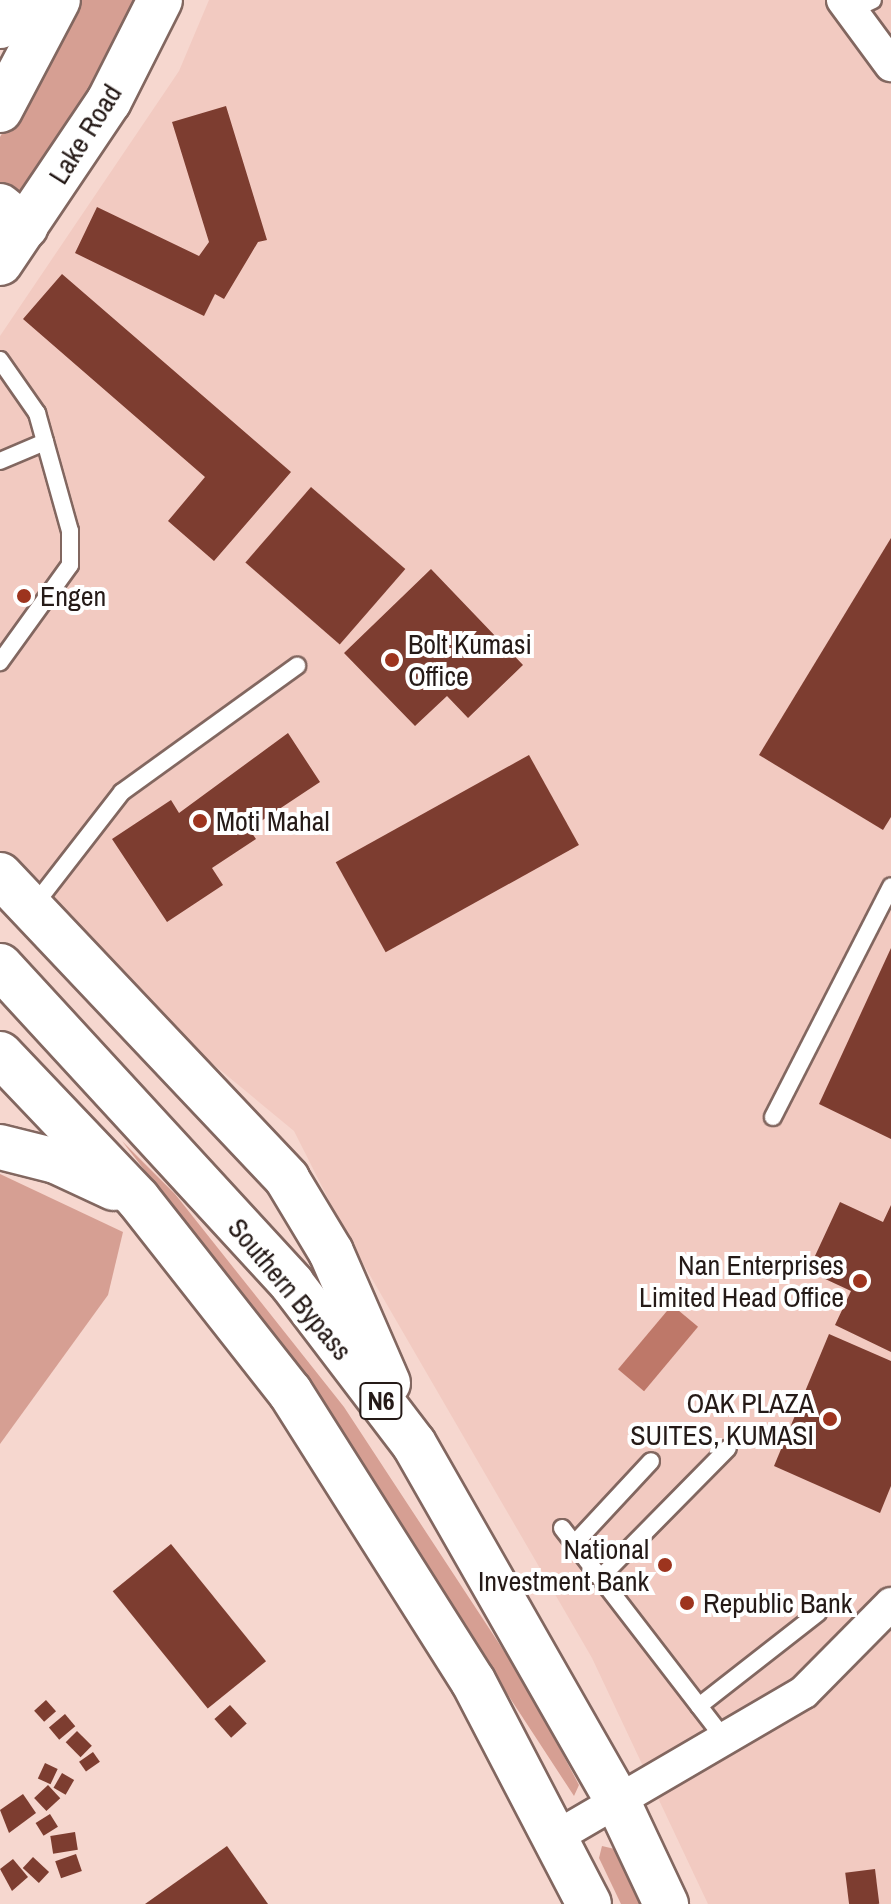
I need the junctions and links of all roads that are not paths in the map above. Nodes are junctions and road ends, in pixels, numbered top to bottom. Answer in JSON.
{"nodes":[{"id":1,"x":27,"y":0,"type":"edge"},
{"id":2,"x":58,"y":0,"type":"edge"},
{"id":3,"x":160,"y":0,"type":"edge"},
{"id":4,"x":856,"y":3,"type":"edge"},
{"id":5,"x":0,"y":26,"type":"edge"},
{"id":6,"x":891,"y":65,"type":"edge"},
{"id":7,"x":0,"y":110,"type":"edge"},
{"id":8,"x":13,"y":216,"type":"edge"},
{"id":9,"x":0,"y":263,"type":"edge"},
{"id":10,"x":0,"y":360,"type":"edge"},
{"id":11,"x":45,"y":442,"type":"junction"},
{"id":12,"x":0,"y":461,"type":"edge"},
{"id":13,"x":0,"y":662,"type":"edge"},
{"id":14,"x":297,"y":666,"type":"dead end"},
{"id":15,"x":0,"y":875,"type":"edge"},
{"id":16,"x":891,"y":886,"type":"edge"},
{"id":17,"x":31,"y":909,"type":"junction"},
{"id":18,"x":0,"y":966,"type":"edge"},
{"id":19,"x":0,"y":1054,"type":"edge"},
{"id":20,"x":773,"y":1117,"type":"dead end"},
{"id":21,"x":0,"y":1147,"type":"edge"},
{"id":22,"x":138,"y":1199,"type":"junction"},
{"id":23,"x":414,"y":1444,"type":"junction"},
{"id":24,"x":728,"y":1448,"type":"dead end"},
{"id":25,"x":651,"y":1461,"type":"dead end"},
{"id":26,"x":562,"y":1528,"type":"dead end"},
{"id":27,"x":574,"y":1544,"type":"junction"},
{"id":28,"x":600,"y":1578,"type":"junction"},
{"id":29,"x":891,"y":1604,"type":"edge"},
{"id":30,"x":818,"y":1613,"type":"dead end"},
{"id":31,"x":699,"y":1706,"type":"junction"},
{"id":32,"x":725,"y":1740,"type":"junction"},
{"id":33,"x":618,"y":1802,"type":"junction"},
{"id":34,"x":556,"y":1837,"type":"junction"},
{"id":35,"x":589,"y":1904,"type":"edge"},
{"id":36,"x":666,"y":1904,"type":"edge"}],
"edges":[{"from":1,"to":5,"type":"main road"},
{"from":2,"to":7,"type":"main road"},
{"from":3,"to":8,"type":"main road","name":"Lake Road"},
{"from":4,"to":6,"type":"street"},
{"from":8,"to":9,"type":"main road","name":"Lake Road"},
{"from":10,"to":11,"type":"lane"},
{"from":11,"to":12,"type":"lane"},
{"from":11,"to":13,"type":"lane"},
{"from":14,"to":17,"type":"lane"},
{"from":15,"to":17,"type":"main road"},
{"from":16,"to":20,"type":"lane"},
{"from":17,"to":23,"type":"main road"},
{"from":18,"to":23,"type":"main road","name":"Southern Bypass","number":"N6"},
{"from":19,"to":22,"type":"main road","number":"N6"},
{"from":21,"to":22,"type":"main road"},
{"from":22,"to":34,"type":"main road","number":"N6"},
{"from":23,"to":33,"type":"main road","name":"Southern Bypass","number":"N6"},
{"from":24,"to":28,"type":"lane"},
{"from":25,"to":27,"type":"lane"},
{"from":26,"to":27,"type":"lane"},
{"from":27,"to":28,"type":"lane"},
{"from":28,"to":31,"type":"lane"},
{"from":29,"to":32,"type":"street"},
{"from":30,"to":31,"type":"lane"},
{"from":31,"to":32,"type":"lane"},
{"from":32,"to":33,"type":"street"},
{"from":33,"to":34,"type":"street"},
{"from":33,"to":36,"type":"main road","name":"Southern Bypass","number":"N6"},
{"from":34,"to":35,"type":"main road","number":"N6"}]}
